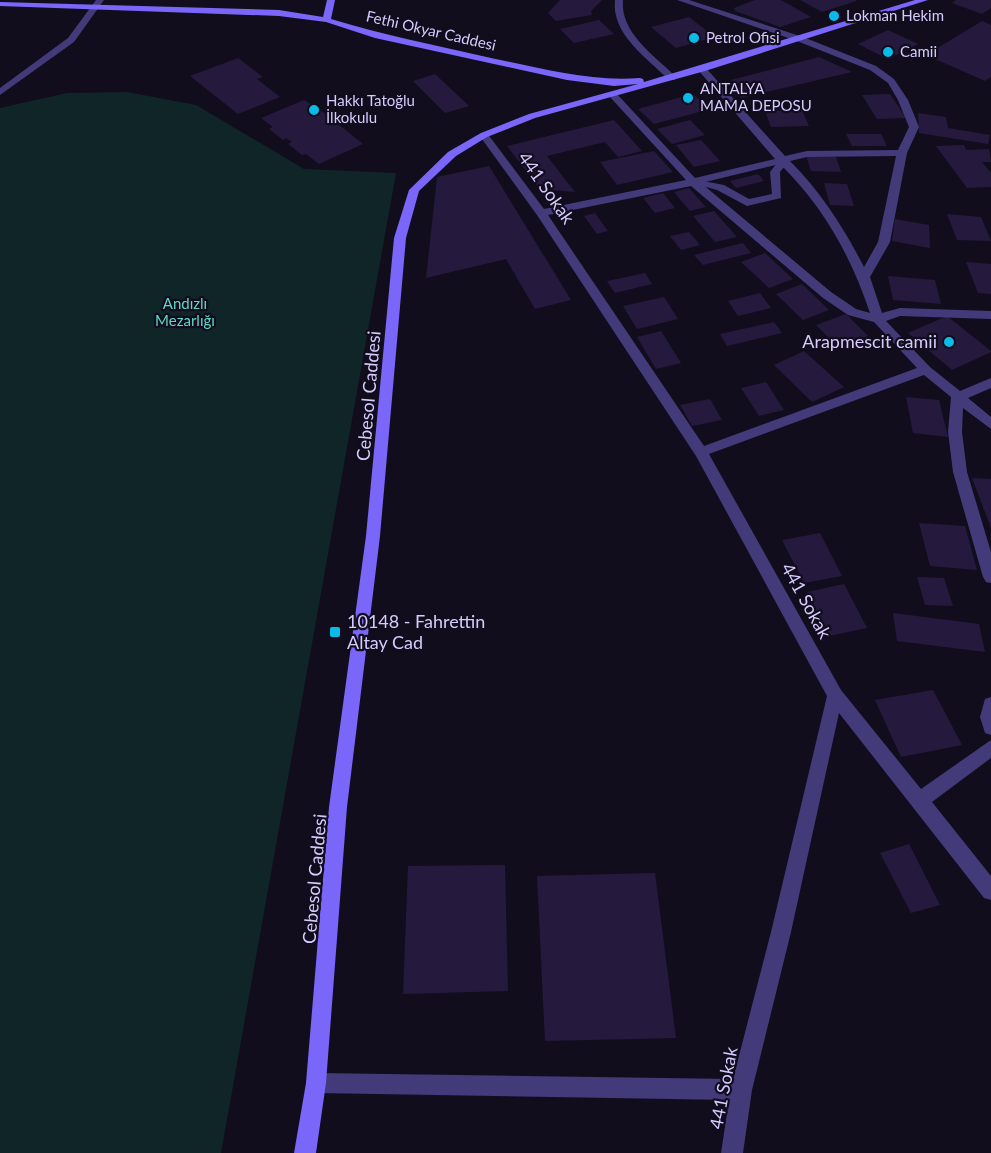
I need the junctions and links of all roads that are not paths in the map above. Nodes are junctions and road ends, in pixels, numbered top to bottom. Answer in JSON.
{"nodes":[{"id":1,"x":331,"y":0,"type":"edge"},
{"id":2,"x":619,"y":0,"type":"edge"},
{"id":3,"x":681,"y":0,"type":"edge"},
{"id":4,"x":924,"y":0,"type":"edge"},
{"id":5,"x":0,"y":4,"type":"edge"},
{"id":6,"x":98,"y":4,"type":"edge"},
{"id":7,"x":327,"y":20,"type":"junction"},
{"id":8,"x":800,"y":39,"type":"junction"},
{"id":9,"x":702,"y":69,"type":"junction"},
{"id":10,"x":567,"y":77,"type":"junction"},
{"id":11,"x":669,"y":79,"type":"junction"},
{"id":12,"x":0,"y":92,"type":"edge"},
{"id":13,"x":613,"y":95,"type":"junction"},
{"id":14,"x":572,"y":106,"type":"junction"},
{"id":15,"x":484,"y":135,"type":"junction"},
{"id":16,"x":902,"y":153,"type":"junction"},
{"id":17,"x":784,"y":161,"type":"junction"},
{"id":18,"x":693,"y":182,"type":"junction"},
{"id":19,"x":541,"y":213,"type":"junction"},
{"id":20,"x":864,"y":277,"type":"junction"},
{"id":21,"x":991,"y":315,"type":"edge"},
{"id":22,"x":878,"y":319,"type":"junction"},
{"id":23,"x":926,"y":370,"type":"junction"},
{"id":24,"x":991,"y":383,"type":"edge"},
{"id":25,"x":957,"y":397,"type":"junction"},
{"id":26,"x":991,"y":424,"type":"edge"},
{"id":27,"x":701,"y":452,"type":"junction"},
{"id":28,"x":991,"y":577,"type":"edge"},
{"id":29,"x":835,"y":695,"type":"junction"},
{"id":30,"x":991,"y":705,"type":"edge"},
{"id":31,"x":991,"y":727,"type":"edge"},
{"id":32,"x":991,"y":748,"type":"edge"},
{"id":33,"x":919,"y":801,"type":"junction"},
{"id":34,"x":991,"y":891,"type":"edge"},
{"id":35,"x":316,"y":1083,"type":"junction"},
{"id":36,"x":741,"y":1090,"type":"junction"},
{"id":37,"x":305,"y":1153,"type":"edge"},
{"id":38,"x":732,"y":1153,"type":"edge"}],
"edges":[{"from":1,"to":7,"type":"main road"},
{"from":2,"to":11,"type":"street"},
{"from":3,"to":8,"type":"street"},
{"from":4,"to":8,"type":"main road","name":"Cebesol Caddesi"},
{"from":5,"to":6,"type":"main road","name":"Fethi Okyar Caddesi"},
{"from":6,"to":7,"type":"main road","name":"Fethi Okyar Caddesi"},
{"from":6,"to":12,"type":"street"},
{"from":7,"to":10,"type":"main road","name":"Fethi Okyar Caddesi"},
{"from":8,"to":9,"type":"main road","name":"Cebesol Caddesi"},
{"from":8,"to":16,"type":"street"},
{"from":9,"to":11,"type":"main road","name":"Cebesol Caddesi"},
{"from":9,"to":17,"type":"street"},
{"from":10,"to":11,"type":"main road","name":"Fethi Okyar Caddesi"},
{"from":10,"to":14,"type":"main road"},
{"from":11,"to":13,"type":"main road","name":"Cebesol Caddesi"},
{"from":13,"to":14,"type":"main road","name":"Cebesol Caddesi"},
{"from":13,"to":18,"type":"street"},
{"from":14,"to":15,"type":"main road","name":"Cebesol Caddesi"},
{"from":15,"to":19,"type":"street","name":"441 Sokak"},
{"from":15,"to":35,"type":"main road","name":"Cebesol Caddesi"},
{"from":16,"to":17,"type":"street"},
{"from":16,"to":20,"type":"street"},
{"from":17,"to":18,"type":"street"},
{"from":17,"to":18,"type":"street"},
{"from":17,"to":20,"type":"street"},
{"from":18,"to":19,"type":"street"},
{"from":18,"to":22,"type":"street"},
{"from":19,"to":27,"type":"street","name":"441 Sokak"},
{"from":20,"to":22,"type":"street"},
{"from":21,"to":22,"type":"street"},
{"from":22,"to":23,"type":"street"},
{"from":23,"to":25,"type":"street"},
{"from":23,"to":27,"type":"street"},
{"from":24,"to":25,"type":"street"},
{"from":25,"to":26,"type":"street"},
{"from":25,"to":28,"type":"street"},
{"from":27,"to":29,"type":"street","name":"441 Sokak"},
{"from":29,"to":33,"type":"street"},
{"from":29,"to":36,"type":"street","name":"441 Sokak"},
{"from":30,"to":31,"type":"street"},
{"from":32,"to":33,"type":"street"},
{"from":33,"to":34,"type":"street"},
{"from":35,"to":36,"type":"street"},
{"from":35,"to":37,"type":"main road","name":"Cebesol Caddesi"},
{"from":36,"to":38,"type":"street","name":"441 Sokak"}]}
